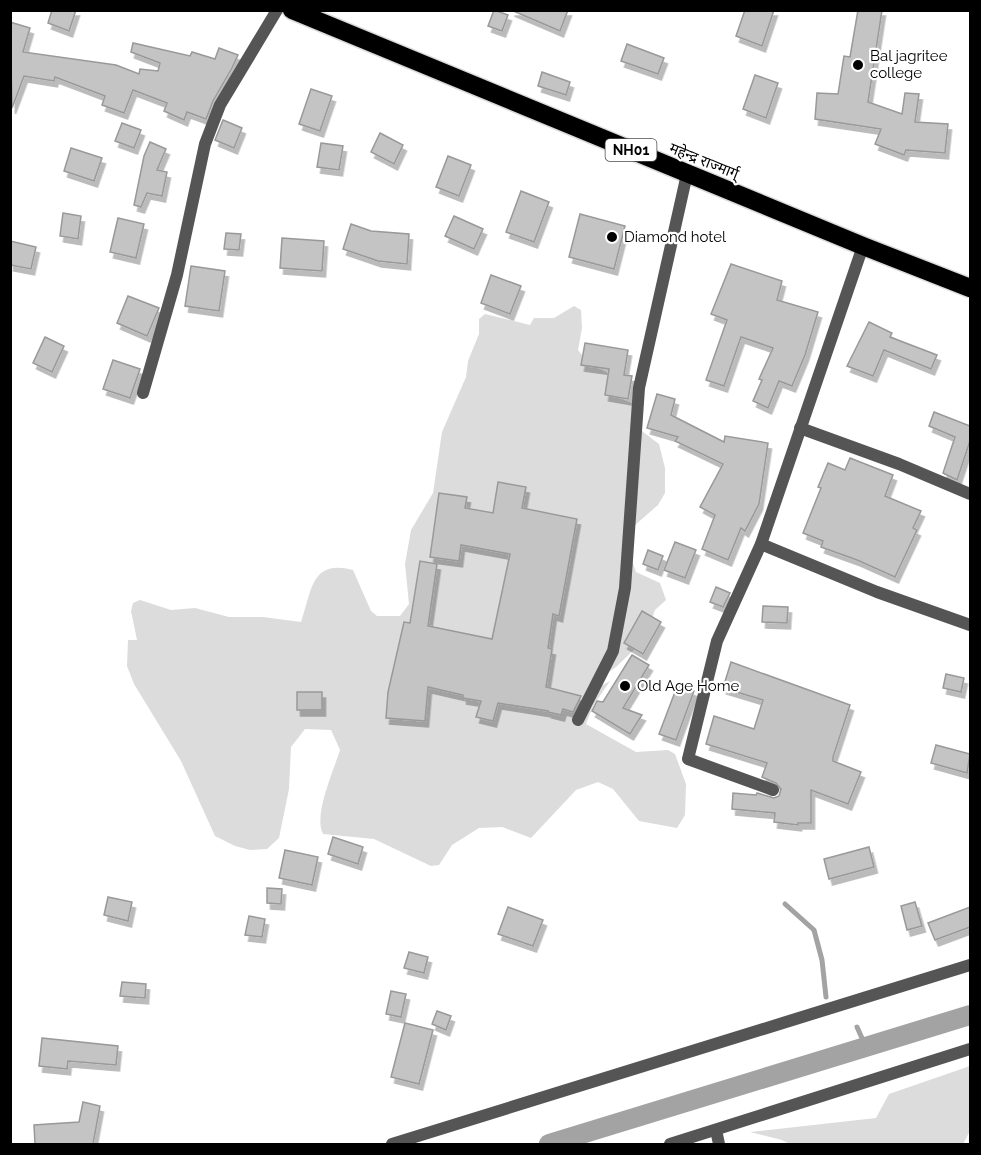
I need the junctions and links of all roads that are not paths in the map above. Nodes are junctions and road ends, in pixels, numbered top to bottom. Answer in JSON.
{"nodes":[{"id":1,"x":277,"y":10,"type":"edge"},
{"id":2,"x":292,"y":10,"type":"edge"},
{"id":3,"x":687,"y":174,"type":"junction"},
{"id":4,"x":863,"y":246,"type":"junction"},
{"id":5,"x":970,"y":288,"type":"edge"},
{"id":6,"x":143,"y":393,"type":"dead end"},
{"id":7,"x":800,"y":428,"type":"junction"},
{"id":8,"x":970,"y":494,"type":"edge"},
{"id":9,"x":761,"y":544,"type":"junction"},
{"id":10,"x":970,"y":625,"type":"edge"},
{"id":11,"x":578,"y":720,"type":"dead end"},
{"id":12,"x":773,"y":790,"type":"dead end"},
{"id":13,"x":970,"y":965,"type":"edge"},
{"id":14,"x":970,"y":1049,"type":"edge"},
{"id":15,"x":716,"y":1130,"type":"junction"},
{"id":16,"x":392,"y":1144,"type":"edge"},
{"id":17,"x":670,"y":1144,"type":"edge"},
{"id":18,"x":719,"y":1144,"type":"edge"}],
"edges":[{"from":1,"to":6,"type":"street"},
{"from":2,"to":3,"type":"highway","name":"महेन्द्र राज्मार्ग्","number":"NH01"},
{"from":3,"to":4,"type":"highway","name":"महेन्द्र राज्मार्ग्","number":"NH01"},
{"from":3,"to":11,"type":"street"},
{"from":4,"to":5,"type":"highway","name":"महेन्द्र राज्मार्ग्","number":"NH01"},
{"from":4,"to":7,"type":"street"},
{"from":7,"to":8,"type":"street"},
{"from":7,"to":9,"type":"street"},
{"from":9,"to":10,"type":"street"},
{"from":9,"to":12,"type":"street"},
{"from":13,"to":16,"type":"street"},
{"from":14,"to":15,"type":"street"},
{"from":15,"to":17,"type":"street"},
{"from":15,"to":18,"type":"street"}]}
